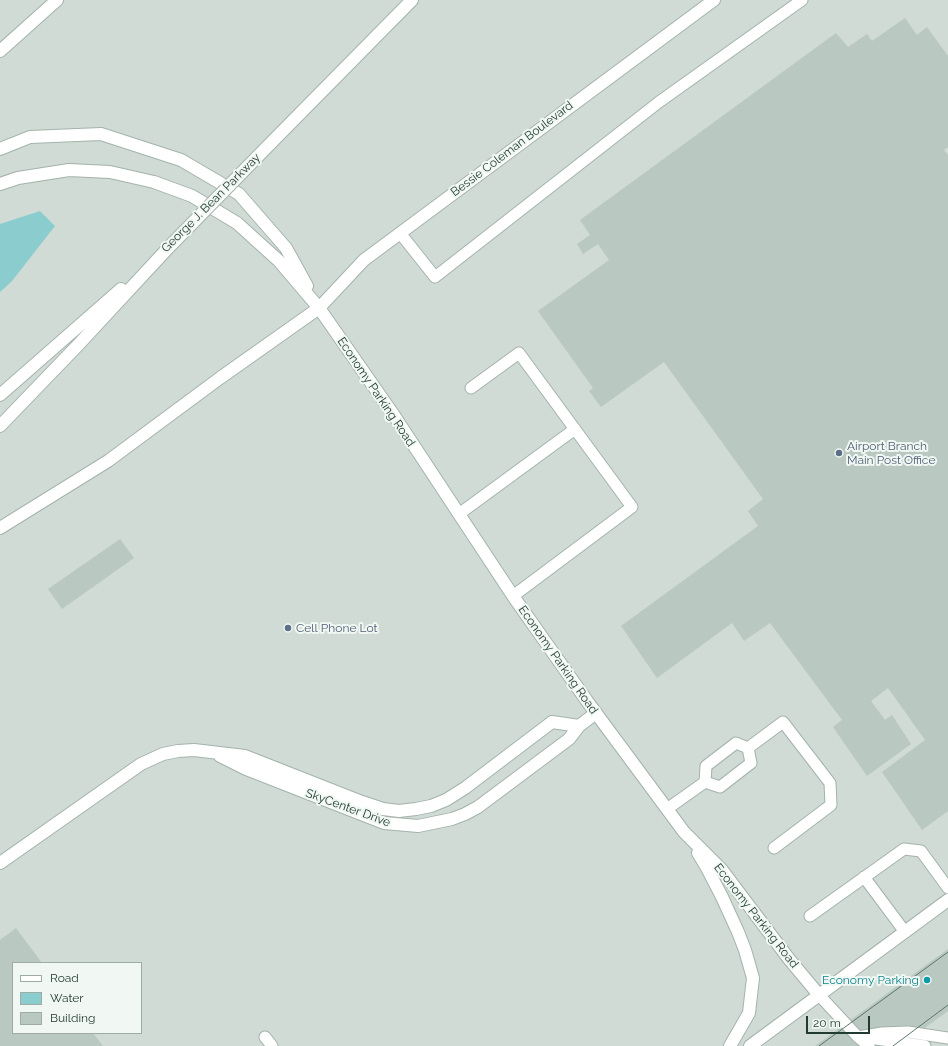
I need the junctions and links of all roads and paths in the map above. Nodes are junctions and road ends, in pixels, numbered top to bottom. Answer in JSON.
{"nodes":[{"id":1,"x":57,"y":0,"type":"edge"},
{"id":2,"x":412,"y":0,"type":"edge"},
{"id":3,"x":714,"y":0,"type":"edge"},
{"id":4,"x":802,"y":0,"type":"edge"},
{"id":5,"x":0,"y":51,"type":"edge"},
{"id":6,"x":0,"y":149,"type":"edge"},
{"id":7,"x":0,"y":184,"type":"edge"},
{"id":8,"x":400,"y":233,"type":"junction"},
{"id":9,"x":169,"y":247,"type":"junction"},
{"id":10,"x":319,"y":308,"type":"junction"},
{"id":11,"x":471,"y":388,"type":"dead end"},
{"id":12,"x":0,"y":395,"type":"edge"},
{"id":13,"x":0,"y":426,"type":"edge"},
{"id":14,"x":575,"y":429,"type":"junction"},
{"id":15,"x":459,"y":514,"type":"junction"},
{"id":16,"x":0,"y":528,"type":"edge"},
{"id":17,"x":513,"y":596,"type":"junction"},
{"id":18,"x":596,"y":713,"type":"junction"},
{"id":19,"x":579,"y":726,"type":"junction"},
{"id":20,"x":748,"y":748,"type":"junction"},
{"id":21,"x":212,"y":751,"type":"junction"},
{"id":22,"x":705,"y":782,"type":"junction"},
{"id":23,"x":667,"y":809,"type":"junction"},
{"id":24,"x":684,"y":832,"type":"junction"},
{"id":25,"x":774,"y":848,"type":"dead end"},
{"id":26,"x":0,"y":863,"type":"edge"},
{"id":27,"x":864,"y":877,"type":"junction"},
{"id":28,"x":948,"y":888,"type":"edge"},
{"id":29,"x":948,"y":900,"type":"edge"},
{"id":30,"x":810,"y":916,"type":"dead end"},
{"id":31,"x":905,"y":932,"type":"junction"},
{"id":32,"x":819,"y":995,"type":"junction"},
{"id":33,"x":948,"y":1038,"type":"edge"},
{"id":34,"x":862,"y":1042,"type":"edge"},
{"id":35,"x":730,"y":1046,"type":"edge"},
{"id":36,"x":750,"y":1046,"type":"edge"},
{"id":37,"x":869,"y":1046,"type":"edge"},
{"id":38,"x":880,"y":1046,"type":"edge"},
{"id":39,"x":925,"y":1046,"type":"edge"}],
"edges":[{"from":1,"to":5,"type":"street"},
{"from":2,"to":9,"type":"street","name":"George J. Bean Parkway","bridge":true},
{"from":3,"to":8,"type":"street","name":"Bessie Coleman Boulevard"},
{"from":4,"to":8,"type":"lane"},
{"from":6,"to":10,"type":"street"},
{"from":7,"to":10,"type":"street"},
{"from":8,"to":10,"type":"street","name":"Bessie Coleman Boulevard"},
{"from":9,"to":12,"type":"street","name":"George J. Bean Parkway"},
{"from":9,"to":13,"type":"street"},
{"from":10,"to":15,"type":"street","name":"Economy Parking Road"},
{"from":10,"to":16,"type":"street","name":"Bessie Coleman Boulevard"},
{"from":11,"to":14,"type":"lane"},
{"from":14,"to":15,"type":"lane"},
{"from":14,"to":17,"type":"lane"},
{"from":15,"to":17,"type":"street","name":"Economy Parking Road"},
{"from":17,"to":18,"type":"street","name":"Economy Parking Road"},
{"from":18,"to":19,"type":"street","name":"SkyCenter Drive"},
{"from":18,"to":23,"type":"street","name":"Economy Parking Road"},
{"from":19,"to":21,"type":"street","name":"SkyCenter Drive"},
{"from":19,"to":21,"type":"street","name":"SkyCenter Drive"},
{"from":20,"to":22,"type":"lane"},
{"from":20,"to":22,"type":"lane"},
{"from":20,"to":25,"type":"lane"},
{"from":21,"to":26,"type":"street","name":"SkyCenter Drive"},
{"from":22,"to":23,"type":"lane"},
{"from":23,"to":24,"type":"street","name":"Economy Parking Road"},
{"from":24,"to":32,"type":"street","name":"Economy Parking Road"},
{"from":24,"to":35,"type":"street"},
{"from":27,"to":28,"type":"lane"},
{"from":27,"to":30,"type":"lane"},
{"from":27,"to":31,"type":"lane"},
{"from":29,"to":31,"type":"street"},
{"from":31,"to":32,"type":"street"},
{"from":32,"to":34,"type":"lane"},
{"from":32,"to":36,"type":"street"},
{"from":33,"to":34,"type":"lane"},
{"from":34,"to":37,"type":"lane"},
{"from":34,"to":38,"type":"lane"},
{"from":34,"to":39,"type":"lane"}]}
